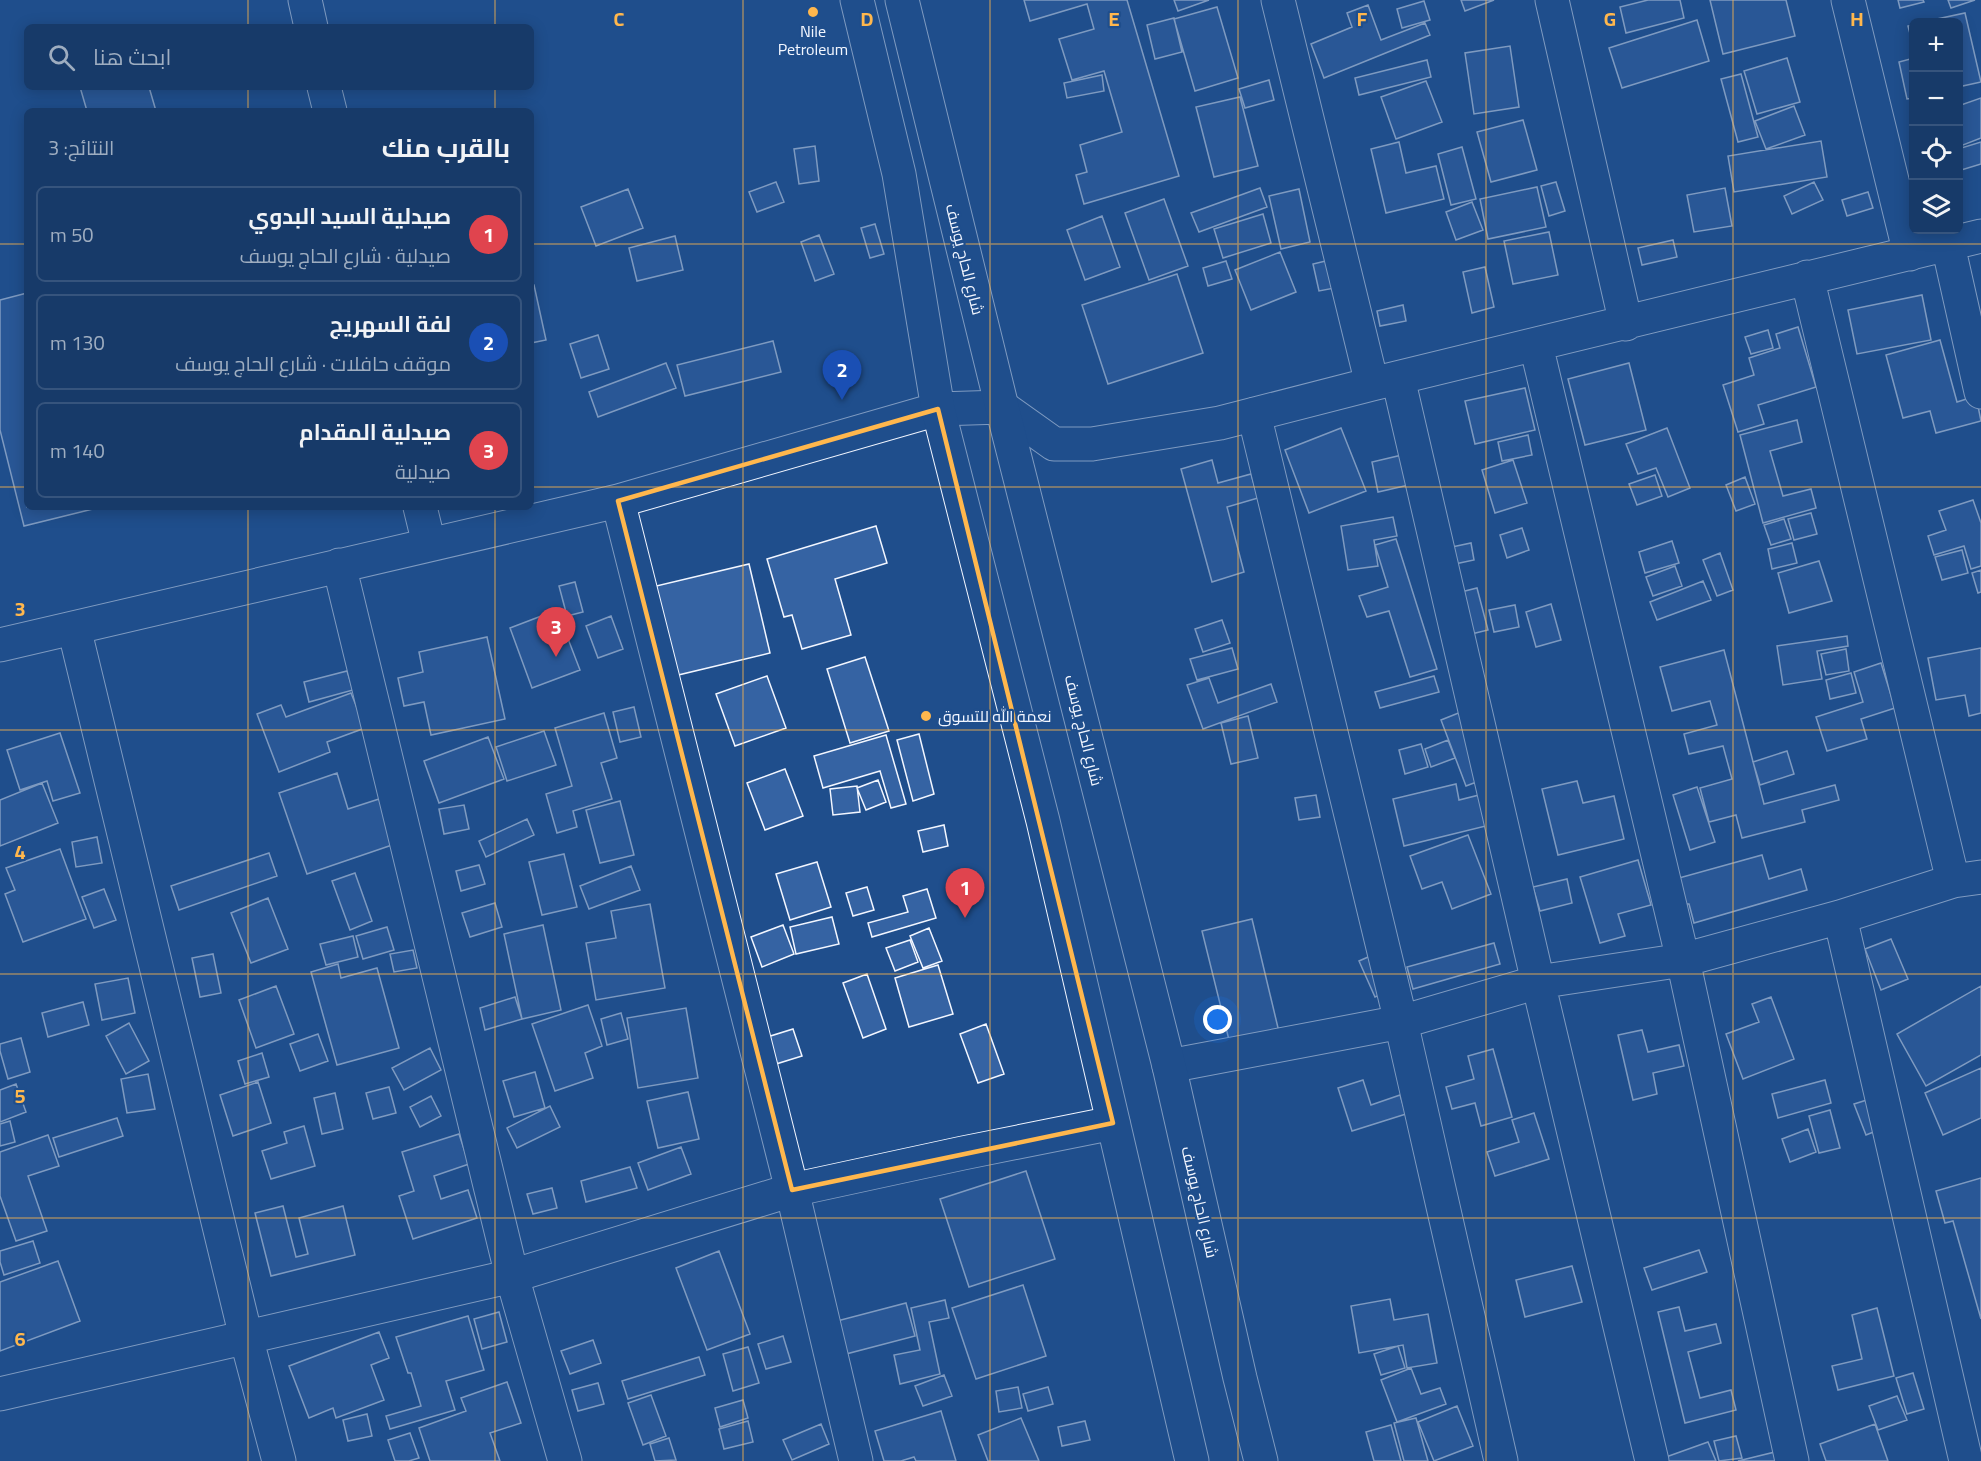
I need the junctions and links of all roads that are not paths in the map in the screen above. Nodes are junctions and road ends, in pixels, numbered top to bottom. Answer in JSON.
{"nodes":[{"id":1,"x":305,"y":0,"type":"edge"},
{"id":2,"x":857,"y":0,"type":"edge"},
{"id":3,"x":902,"y":0,"type":"edge"},
{"id":4,"x":1278,"y":0,"type":"edge"},
{"id":5,"x":1552,"y":0,"type":"edge"},
{"id":6,"x":1848,"y":0,"type":"edge"},
{"id":7,"x":310,"y":24,"type":"edge"},
{"id":8,"x":325,"y":90,"type":"edge"},
{"id":9,"x":329,"y":108,"type":"edge"},
{"id":10,"x":1981,"y":236,"type":"edge"},
{"id":11,"x":1948,"y":244,"type":"junction"},
{"id":12,"x":1910,"y":254,"type":"junction"},
{"id":13,"x":1807,"y":278,"type":"junction"},
{"id":14,"x":1626,"y":324,"type":"junction"},
{"id":15,"x":1536,"y":345,"type":"junction"},
{"id":16,"x":1385,"y":381,"type":"junction"},
{"id":17,"x":1981,"y":392,"type":"edge"},
{"id":18,"x":1002,"y":407,"type":"junction"},
{"id":19,"x":938,"y":409,"type":"junction"},
{"id":20,"x":1254,"y":414,"type":"junction"},
{"id":21,"x":618,"y":501,"type":"junction"},
{"id":22,"x":421,"y":510,"type":"edge"},
{"id":23,"x":429,"y":544,"type":"junction"},
{"id":24,"x":339,"y":565,"type":"junction"},
{"id":25,"x":74,"y":628,"type":"junction"},
{"id":26,"x":0,"y":645,"type":"edge"},
{"id":27,"x":1967,"y":879,"type":"edge"},
{"id":28,"x":1840,"y":917,"type":"junction"},
{"id":29,"x":1683,"y":960,"type":"junction"},
{"id":30,"x":1538,"y":982,"type":"junction"},
{"id":31,"x":1401,"y":1022,"type":"junction"},
{"id":32,"x":1169,"y":1066,"type":"junction"},
{"id":33,"x":1113,"y":1123,"type":"junction"},
{"id":34,"x":792,"y":1190,"type":"junction"},
{"id":35,"x":512,"y":1276,"type":"junction"},
{"id":36,"x":246,"y":1337,"type":"junction"},
{"id":37,"x":0,"y":1394,"type":"edge"},
{"id":38,"x":279,"y":1461,"type":"edge"},
{"id":39,"x":565,"y":1461,"type":"edge"},
{"id":40,"x":856,"y":1461,"type":"edge"},
{"id":41,"x":1192,"y":1461,"type":"edge"},
{"id":42,"x":1261,"y":1461,"type":"edge"},
{"id":43,"x":1501,"y":1461,"type":"edge"},
{"id":44,"x":1652,"y":1461,"type":"edge"},
{"id":45,"x":1792,"y":1461,"type":"edge"},
{"id":46,"x":1966,"y":1461,"type":"edge"}],
"edges":[{"from":1,"to":7,"type":"street"},
{"from":2,"to":19,"type":"street"},
{"from":3,"to":18,"type":"street","name":"شارع الحاج يوسف"},
{"from":4,"to":16,"type":"street"},
{"from":5,"to":14,"type":"street"},
{"from":6,"to":12,"type":"street"},
{"from":8,"to":9,"type":"street"},
{"from":10,"to":11,"type":"street"},
{"from":11,"to":12,"type":"street"},
{"from":11,"to":17,"type":"street"},
{"from":12,"to":13,"type":"street"},
{"from":13,"to":14,"type":"street"},
{"from":13,"to":27,"type":"street"},
{"from":14,"to":15,"type":"street"},
{"from":15,"to":16,"type":"street"},
{"from":15,"to":29,"type":"street"},
{"from":16,"to":20,"type":"street"},
{"from":16,"to":30,"type":"street"},
{"from":18,"to":19,"type":"street"},
{"from":18,"to":20,"type":"street"},
{"from":18,"to":32,"type":"street","name":"شارع الحاج يوسف"},
{"from":19,"to":21,"type":"street"},
{"from":19,"to":33,"type":"street"},
{"from":20,"to":31,"type":"street"},
{"from":21,"to":23,"type":"street"},
{"from":21,"to":34,"type":"street"},
{"from":22,"to":23,"type":"street"},
{"from":23,"to":24,"type":"street"},
{"from":24,"to":25,"type":"street"},
{"from":24,"to":35,"type":"street"},
{"from":25,"to":26,"type":"street"},
{"from":25,"to":36,"type":"street"},
{"from":27,"to":28,"type":"street"},
{"from":28,"to":29,"type":"street"},
{"from":28,"to":46,"type":"street"},
{"from":29,"to":30,"type":"street"},
{"from":29,"to":45,"type":"street"},
{"from":30,"to":31,"type":"street"},
{"from":30,"to":44,"type":"street"},
{"from":31,"to":32,"type":"street"},
{"from":31,"to":43,"type":"street"},
{"from":32,"to":42,"type":"street","name":"شارع الحاج يوسف"},
{"from":33,"to":34,"type":"street"},
{"from":33,"to":41,"type":"street"},
{"from":34,"to":35,"type":"street"},
{"from":34,"to":40,"type":"street"},
{"from":35,"to":36,"type":"street"},
{"from":35,"to":39,"type":"street"},
{"from":36,"to":37,"type":"street"},
{"from":36,"to":38,"type":"street"}]}
